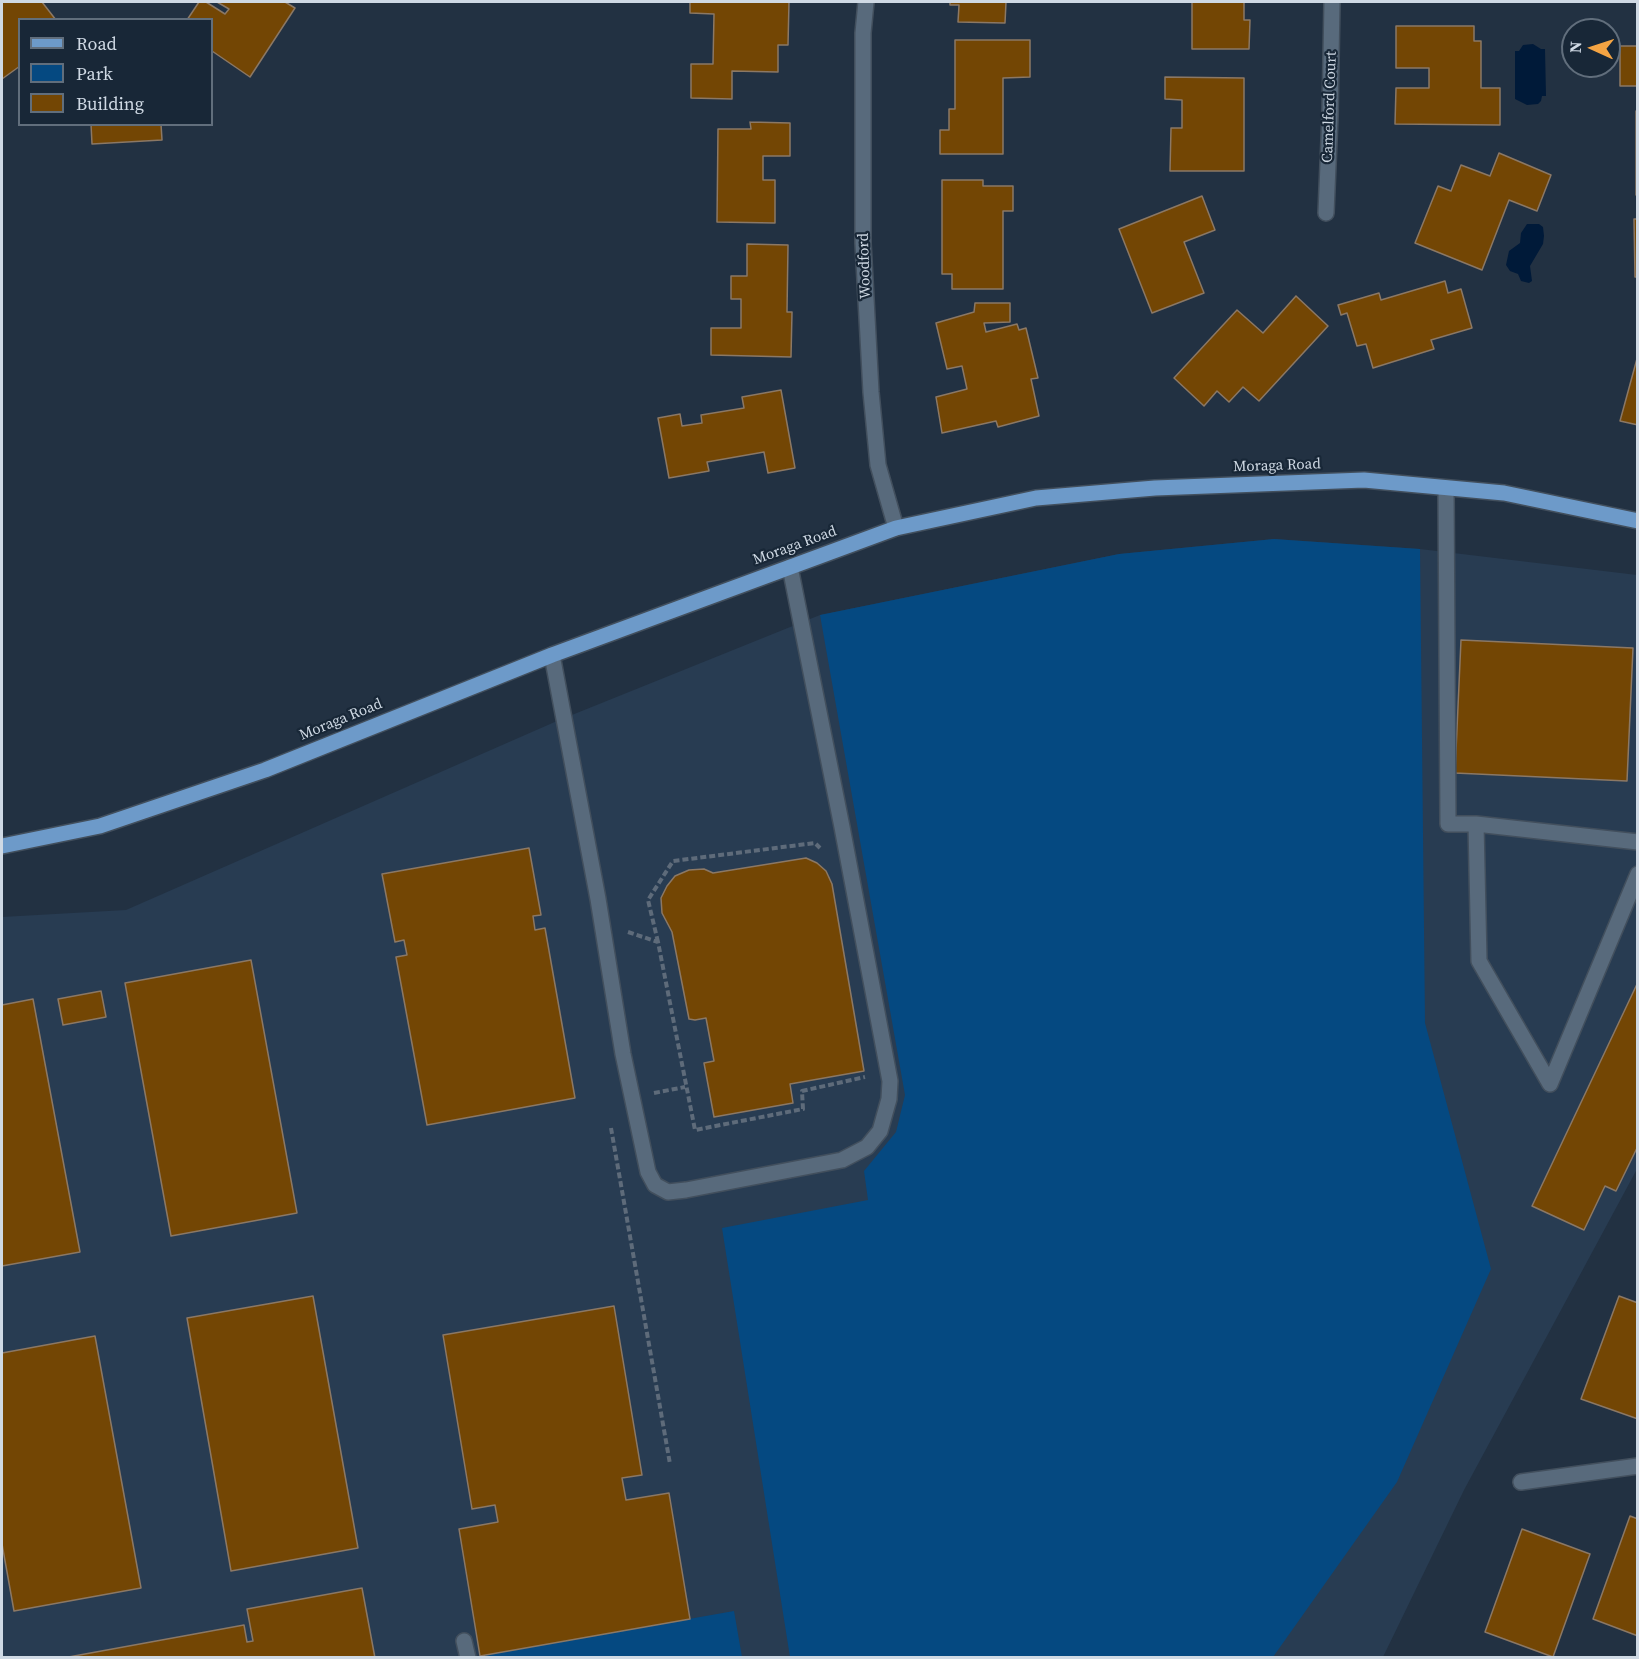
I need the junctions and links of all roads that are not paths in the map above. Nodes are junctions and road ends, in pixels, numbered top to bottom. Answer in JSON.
{"nodes":[{"id":1,"x":866,"y":2,"type":"edge"},
{"id":2,"x":1332,"y":2,"type":"edge"},
{"id":3,"x":1326,"y":213,"type":"dead end"},
{"id":4,"x":1446,"y":488,"type":"junction"},
{"id":5,"x":1638,"y":521,"type":"edge"},
{"id":6,"x":896,"y":528,"type":"junction"},
{"id":7,"x":790,"y":567,"type":"junction"},
{"id":8,"x":552,"y":655,"type":"junction"},
{"id":9,"x":1476,"y":824,"type":"junction"},
{"id":10,"x":1638,"y":842,"type":"edge"},
{"id":11,"x":2,"y":846,"type":"edge"},
{"id":12,"x":1638,"y":874,"type":"edge"},
{"id":13,"x":1638,"y":1466,"type":"edge"},
{"id":14,"x":1521,"y":1482,"type":"dead end"},
{"id":15,"x":464,"y":1641,"type":"dead end"},
{"id":16,"x":468,"y":1658,"type":"edge"}],
"edges":[{"from":1,"to":6,"type":"street","name":"Woodford"},
{"from":2,"to":3,"type":"street","name":"Camelford Court"},
{"from":4,"to":5,"type":"main road","name":"Moraga Road"},
{"from":4,"to":6,"type":"main road","name":"Moraga Road"},
{"from":4,"to":9,"type":"street"},
{"from":6,"to":7,"type":"main road","name":"Moraga Road"},
{"from":7,"to":8,"type":"main road","name":"Moraga Road"},
{"from":7,"to":8,"type":"street"},
{"from":8,"to":11,"type":"main road","name":"Moraga Road"},
{"from":9,"to":10,"type":"street"},
{"from":9,"to":12,"type":"street"},
{"from":13,"to":14,"type":"street"},
{"from":15,"to":16,"type":"street"}]}
